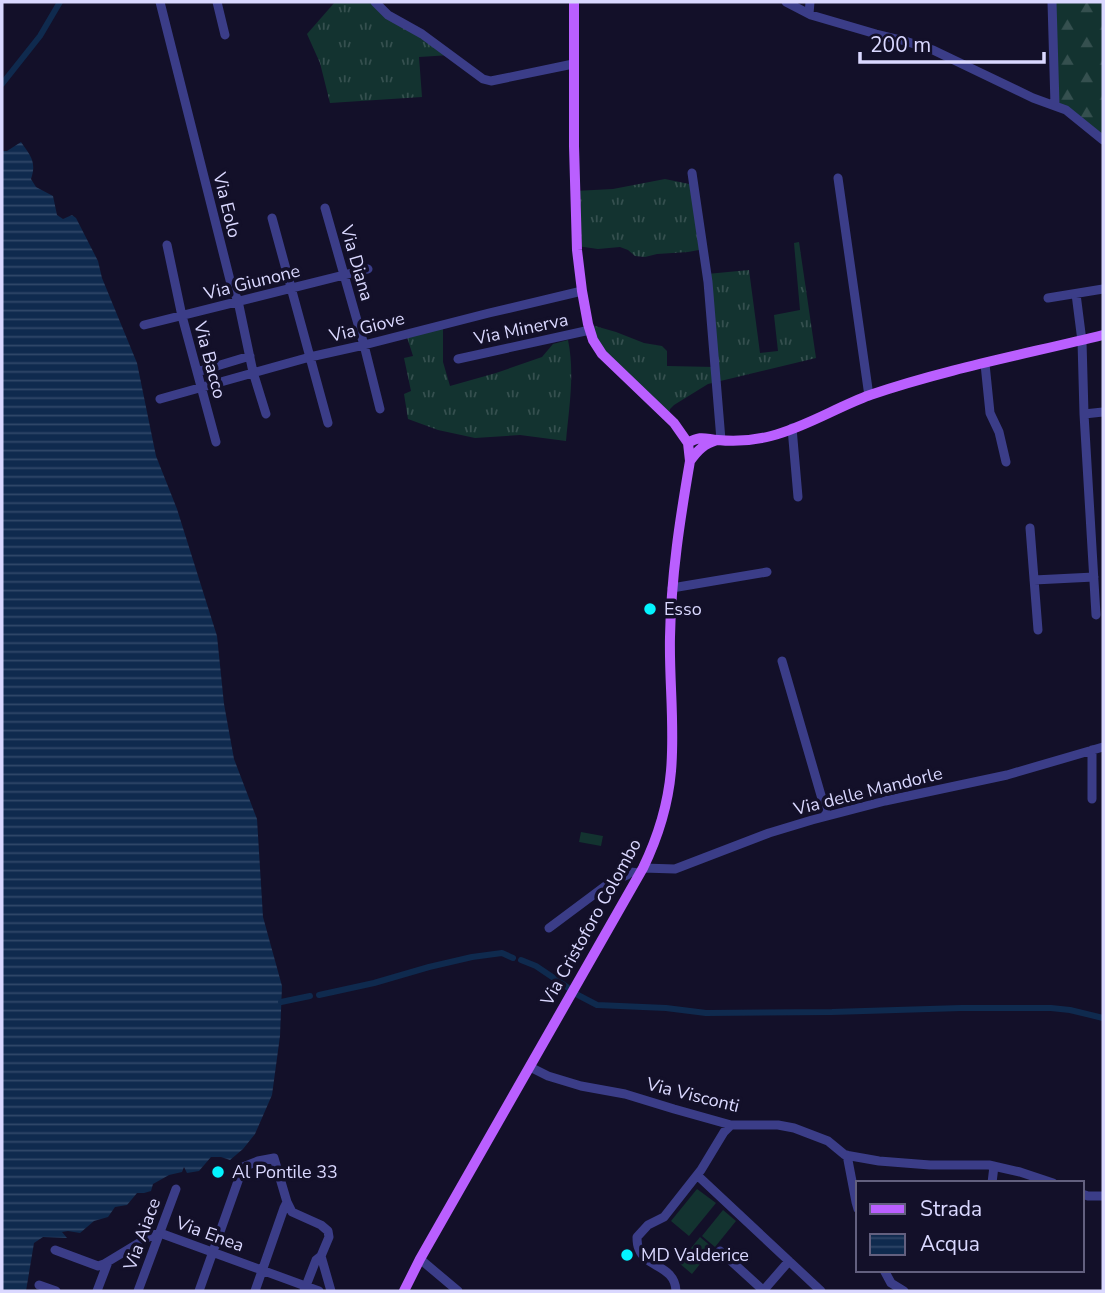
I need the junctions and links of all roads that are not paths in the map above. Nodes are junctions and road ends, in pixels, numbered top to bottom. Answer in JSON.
{"nodes":[{"id":1,"x":160,"y":2,"type":"edge"},
{"id":2,"x":217,"y":2,"type":"edge"},
{"id":3,"x":375,"y":2,"type":"edge"},
{"id":4,"x":574,"y":2,"type":"edge"},
{"id":5,"x":786,"y":2,"type":"edge"},
{"id":6,"x":810,"y":2,"type":"edge"},
{"id":7,"x":1052,"y":2,"type":"edge"},
{"id":8,"x":809,"y":14,"type":"junction"},
{"id":9,"x":225,"y":35,"type":"dead end"},
{"id":10,"x":573,"y":64,"type":"junction"},
{"id":11,"x":1055,"y":105,"type":"junction"},
{"id":12,"x":1103,"y":140,"type":"edge"},
{"id":13,"x":692,"y":173,"type":"dead end"},
{"id":14,"x":838,"y":178,"type":"dead end"},
{"id":15,"x":325,"y":208,"type":"dead end"},
{"id":16,"x":272,"y":218,"type":"dead end"},
{"id":17,"x":167,"y":245,"type":"dead end"},
{"id":18,"x":368,"y":269,"type":"dead end"},
{"id":19,"x":344,"y":275,"type":"junction"},
{"id":20,"x":291,"y":288,"type":"junction"},
{"id":21,"x":1103,"y":289,"type":"edge"},
{"id":22,"x":582,"y":291,"type":"junction"},
{"id":23,"x":1076,"y":294,"type":"junction"},
{"id":24,"x":1048,"y":298,"type":"dead end"},
{"id":25,"x":239,"y":301,"type":"junction"},
{"id":26,"x":182,"y":316,"type":"junction"},
{"id":27,"x":144,"y":325,"type":"dead end"},
{"id":28,"x":590,"y":330,"type":"junction"},
{"id":29,"x":1103,"y":335,"type":"edge"},
{"id":30,"x":1082,"y":341,"type":"junction"},
{"id":31,"x":364,"y":345,"type":"junction"},
{"id":32,"x":250,"y":356,"type":"junction"},
{"id":33,"x":310,"y":357,"type":"junction"},
{"id":34,"x":458,"y":359,"type":"dead end"},
{"id":35,"x":985,"y":364,"type":"junction"},
{"id":36,"x":197,"y":372,"type":"junction"},
{"id":37,"x":253,"y":372,"type":"junction"},
{"id":38,"x":201,"y":388,"type":"junction"},
{"id":39,"x":869,"y":396,"type":"junction"},
{"id":40,"x":160,"y":398,"type":"dead end"},
{"id":41,"x":380,"y":409,"type":"dead end"},
{"id":42,"x":1103,"y":412,"type":"edge"},
{"id":43,"x":266,"y":414,"type":"dead end"},
{"id":44,"x":1084,"y":414,"type":"junction"},
{"id":45,"x":328,"y":423,"type":"dead end"},
{"id":46,"x":674,"y":423,"type":"junction"},
{"id":47,"x":792,"y":428,"type":"junction"},
{"id":48,"x":719,"y":440,"type":"junction"},
{"id":49,"x":704,"y":441,"type":"junction"},
{"id":50,"x":216,"y":442,"type":"dead end"},
{"id":51,"x":688,"y":443,"type":"junction"},
{"id":52,"x":690,"y":461,"type":"junction"},
{"id":53,"x":1006,"y":462,"type":"dead end"},
{"id":54,"x":798,"y":497,"type":"dead end"},
{"id":55,"x":1030,"y":528,"type":"dead end"},
{"id":56,"x":1103,"y":542,"type":"edge"},
{"id":57,"x":1091,"y":544,"type":"junction"},
{"id":58,"x":767,"y":572,"type":"dead end"},
{"id":59,"x":1094,"y":577,"type":"junction"},
{"id":60,"x":1034,"y":580,"type":"junction"},
{"id":61,"x":672,"y":588,"type":"junction"},
{"id":62,"x":1096,"y":615,"type":"dead end"},
{"id":63,"x":1038,"y":630,"type":"dead end"},
{"id":64,"x":782,"y":661,"type":"dead end"},
{"id":65,"x":1103,"y":747,"type":"edge"},
{"id":66,"x":1092,"y":750,"type":"junction"},
{"id":67,"x":1092,"y":799,"type":"dead end"},
{"id":68,"x":827,"y":816,"type":"junction"},
{"id":69,"x":642,"y":871,"type":"junction"},
{"id":70,"x":548,"y":928,"type":"dead end"},
{"id":71,"x":530,"y":1067,"type":"junction"},
{"id":72,"x":732,"y":1125,"type":"junction"},
{"id":73,"x":847,"y":1155,"type":"junction"},
{"id":74,"x":994,"y":1166,"type":"junction"},
{"id":75,"x":697,"y":1175,"type":"junction"},
{"id":76,"x":992,"y":1181,"type":"edge"},
{"id":77,"x":1047,"y":1181,"type":"edge"},
{"id":78,"x":176,"y":1188,"type":"dead end"},
{"id":79,"x":1084,"y":1195,"type":"edge"},
{"id":80,"x":1103,"y":1196,"type":"edge"},
{"id":81,"x":856,"y":1199,"type":"edge"},
{"id":82,"x":287,"y":1202,"type":"junction"},
{"id":83,"x":160,"y":1233,"type":"junction"},
{"id":84,"x":55,"y":1250,"type":"dead end"},
{"id":85,"x":720,"y":1251,"type":"dead end"},
{"id":86,"x":213,"y":1252,"type":"junction"},
{"id":87,"x":321,"y":1256,"type":"junction"},
{"id":88,"x":420,"y":1259,"type":"junction"},
{"id":89,"x":789,"y":1261,"type":"junction"},
{"id":90,"x":108,"y":1262,"type":"junction"},
{"id":91,"x":263,"y":1270,"type":"junction"},
{"id":92,"x":885,"y":1272,"type":"edge"},
{"id":93,"x":39,"y":1285,"type":"dead end"},
{"id":94,"x":676,"y":1287,"type":"edge"},
{"id":95,"x":305,"y":1289,"type":"edge"},
{"id":96,"x":56,"y":1291,"type":"edge"},
{"id":97,"x":97,"y":1291,"type":"edge"},
{"id":98,"x":138,"y":1291,"type":"edge"},
{"id":99,"x":199,"y":1291,"type":"edge"},
{"id":100,"x":256,"y":1291,"type":"edge"},
{"id":101,"x":319,"y":1291,"type":"edge"},
{"id":102,"x":331,"y":1291,"type":"edge"},
{"id":103,"x":404,"y":1291,"type":"edge"},
{"id":104,"x":458,"y":1291,"type":"edge"},
{"id":105,"x":685,"y":1291,"type":"edge"},
{"id":106,"x":763,"y":1291,"type":"edge"},
{"id":107,"x":821,"y":1291,"type":"edge"},
{"id":108,"x":904,"y":1291,"type":"edge"}],
"edges":[{"from":1,"to":25,"type":"street","name":"Via Eolo"},
{"from":2,"to":9,"type":"street"},
{"from":3,"to":10,"type":"street"},
{"from":4,"to":10,"type":"main road"},
{"from":5,"to":8,"type":"street"},
{"from":6,"to":8,"type":"street"},
{"from":7,"to":11,"type":"street"},
{"from":8,"to":11,"type":"street"},
{"from":10,"to":22,"type":"main road"},
{"from":11,"to":12,"type":"street"},
{"from":13,"to":48,"type":"street"},
{"from":14,"to":39,"type":"street"},
{"from":15,"to":19,"type":"street","name":"Via Diana"},
{"from":16,"to":20,"type":"street"},
{"from":17,"to":26,"type":"street","name":"Via Bacco"},
{"from":18,"to":19,"type":"street","name":"Via Giunone"},
{"from":19,"to":20,"type":"street","name":"Via Giunone"},
{"from":19,"to":31,"type":"street","name":"Via Diana"},
{"from":20,"to":25,"type":"street","name":"Via Giunone"},
{"from":20,"to":33,"type":"street"},
{"from":21,"to":23,"type":"street"},
{"from":22,"to":28,"type":"main road"},
{"from":22,"to":31,"type":"street","name":"Via Giove"},
{"from":23,"to":24,"type":"street"},
{"from":23,"to":30,"type":"street"},
{"from":25,"to":26,"type":"street","name":"Via Giunone"},
{"from":25,"to":32,"type":"street","name":"Via Eolo"},
{"from":26,"to":27,"type":"street","name":"Via Giunone"},
{"from":26,"to":36,"type":"street","name":"Via Bacco"},
{"from":28,"to":34,"type":"street","name":"Via Minerva"},
{"from":28,"to":46,"type":"main road"},
{"from":29,"to":30,"type":"main road"},
{"from":30,"to":35,"type":"main road"},
{"from":30,"to":44,"type":"street"},
{"from":31,"to":33,"type":"street","name":"Via Giove"},
{"from":31,"to":41,"type":"street","name":"Via Diana"},
{"from":32,"to":36,"type":"street"},
{"from":32,"to":37,"type":"street","name":"Via Eolo"},
{"from":33,"to":37,"type":"street","name":"Via Giove"},
{"from":33,"to":45,"type":"street"},
{"from":35,"to":39,"type":"main road"},
{"from":35,"to":53,"type":"street"},
{"from":36,"to":38,"type":"street","name":"Via Bacco"},
{"from":37,"to":38,"type":"street","name":"Via Giove"},
{"from":37,"to":43,"type":"street","name":"Via Eolo"},
{"from":38,"to":40,"type":"street","name":"Via Giove"},
{"from":38,"to":50,"type":"street","name":"Via Bacco"},
{"from":39,"to":47,"type":"main road"},
{"from":42,"to":44,"type":"street"},
{"from":44,"to":57,"type":"street"},
{"from":46,"to":49,"type":"main road"},
{"from":46,"to":51,"type":"main road"},
{"from":47,"to":48,"type":"main road"},
{"from":47,"to":54,"type":"street"},
{"from":48,"to":49,"type":"main road"},
{"from":49,"to":51,"type":"main road"},
{"from":49,"to":52,"type":"main road"},
{"from":51,"to":52,"type":"main road","name":"Via Cristoforo Colombo"},
{"from":52,"to":61,"type":"main road","name":"Via Cristoforo Colombo"},
{"from":55,"to":60,"type":"street"},
{"from":56,"to":57,"type":"street"},
{"from":57,"to":59,"type":"street"},
{"from":58,"to":61,"type":"street"},
{"from":59,"to":60,"type":"street"},
{"from":59,"to":62,"type":"street"},
{"from":60,"to":63,"type":"street"},
{"from":61,"to":69,"type":"main road","name":"Via Cristoforo Colombo"},
{"from":64,"to":68,"type":"street"},
{"from":65,"to":66,"type":"street","name":"Via delle Mandorle"},
{"from":66,"to":67,"type":"street"},
{"from":66,"to":68,"type":"street","name":"Via delle Mandorle"},
{"from":68,"to":69,"type":"street","name":"Via delle Mandorle"},
{"from":69,"to":70,"type":"street","name":"Via delle Mandorle"},
{"from":69,"to":71,"type":"main road","name":"Via Cristoforo Colombo"},
{"from":71,"to":72,"type":"street","name":"Via Visconti"},
{"from":71,"to":88,"type":"main road","name":"Via Cristoforo Colombo"},
{"from":72,"to":73,"type":"street","name":"Via Visconti"},
{"from":72,"to":75,"type":"street"},
{"from":73,"to":74,"type":"street","name":"Via Visconti"},
{"from":73,"to":81,"type":"street"},
{"from":74,"to":76,"type":"street"},
{"from":74,"to":77,"type":"street","name":"Via Visconti"},
{"from":75,"to":89,"type":"street"},
{"from":75,"to":94,"type":"street"},
{"from":78,"to":83,"type":"street","name":"Via Aiace"},
{"from":79,"to":80,"type":"street"},
{"from":82,"to":86,"type":"street"},
{"from":82,"to":87,"type":"street"},
{"from":82,"to":91,"type":"street"},
{"from":83,"to":86,"type":"street","name":"Via Enea"},
{"from":83,"to":90,"type":"street","name":"Via Enea"},
{"from":83,"to":98,"type":"street","name":"Via Aiace"},
{"from":84,"to":90,"type":"street"},
{"from":85,"to":106,"type":"street"},
{"from":86,"to":91,"type":"street","name":"Via Enea"},
{"from":86,"to":99,"type":"street"},
{"from":87,"to":95,"type":"street"},
{"from":87,"to":102,"type":"street"},
{"from":88,"to":103,"type":"main road","name":"Via Cristoforo Colombo"},
{"from":88,"to":104,"type":"street"},
{"from":89,"to":106,"type":"street"},
{"from":89,"to":107,"type":"street"},
{"from":90,"to":97,"type":"street"},
{"from":91,"to":95,"type":"street","name":"Via Enea"},
{"from":91,"to":100,"type":"street"},
{"from":92,"to":108,"type":"street"},
{"from":93,"to":96,"type":"street"},
{"from":94,"to":105,"type":"street"},
{"from":95,"to":101,"type":"street","name":"Via Enea"}]}
